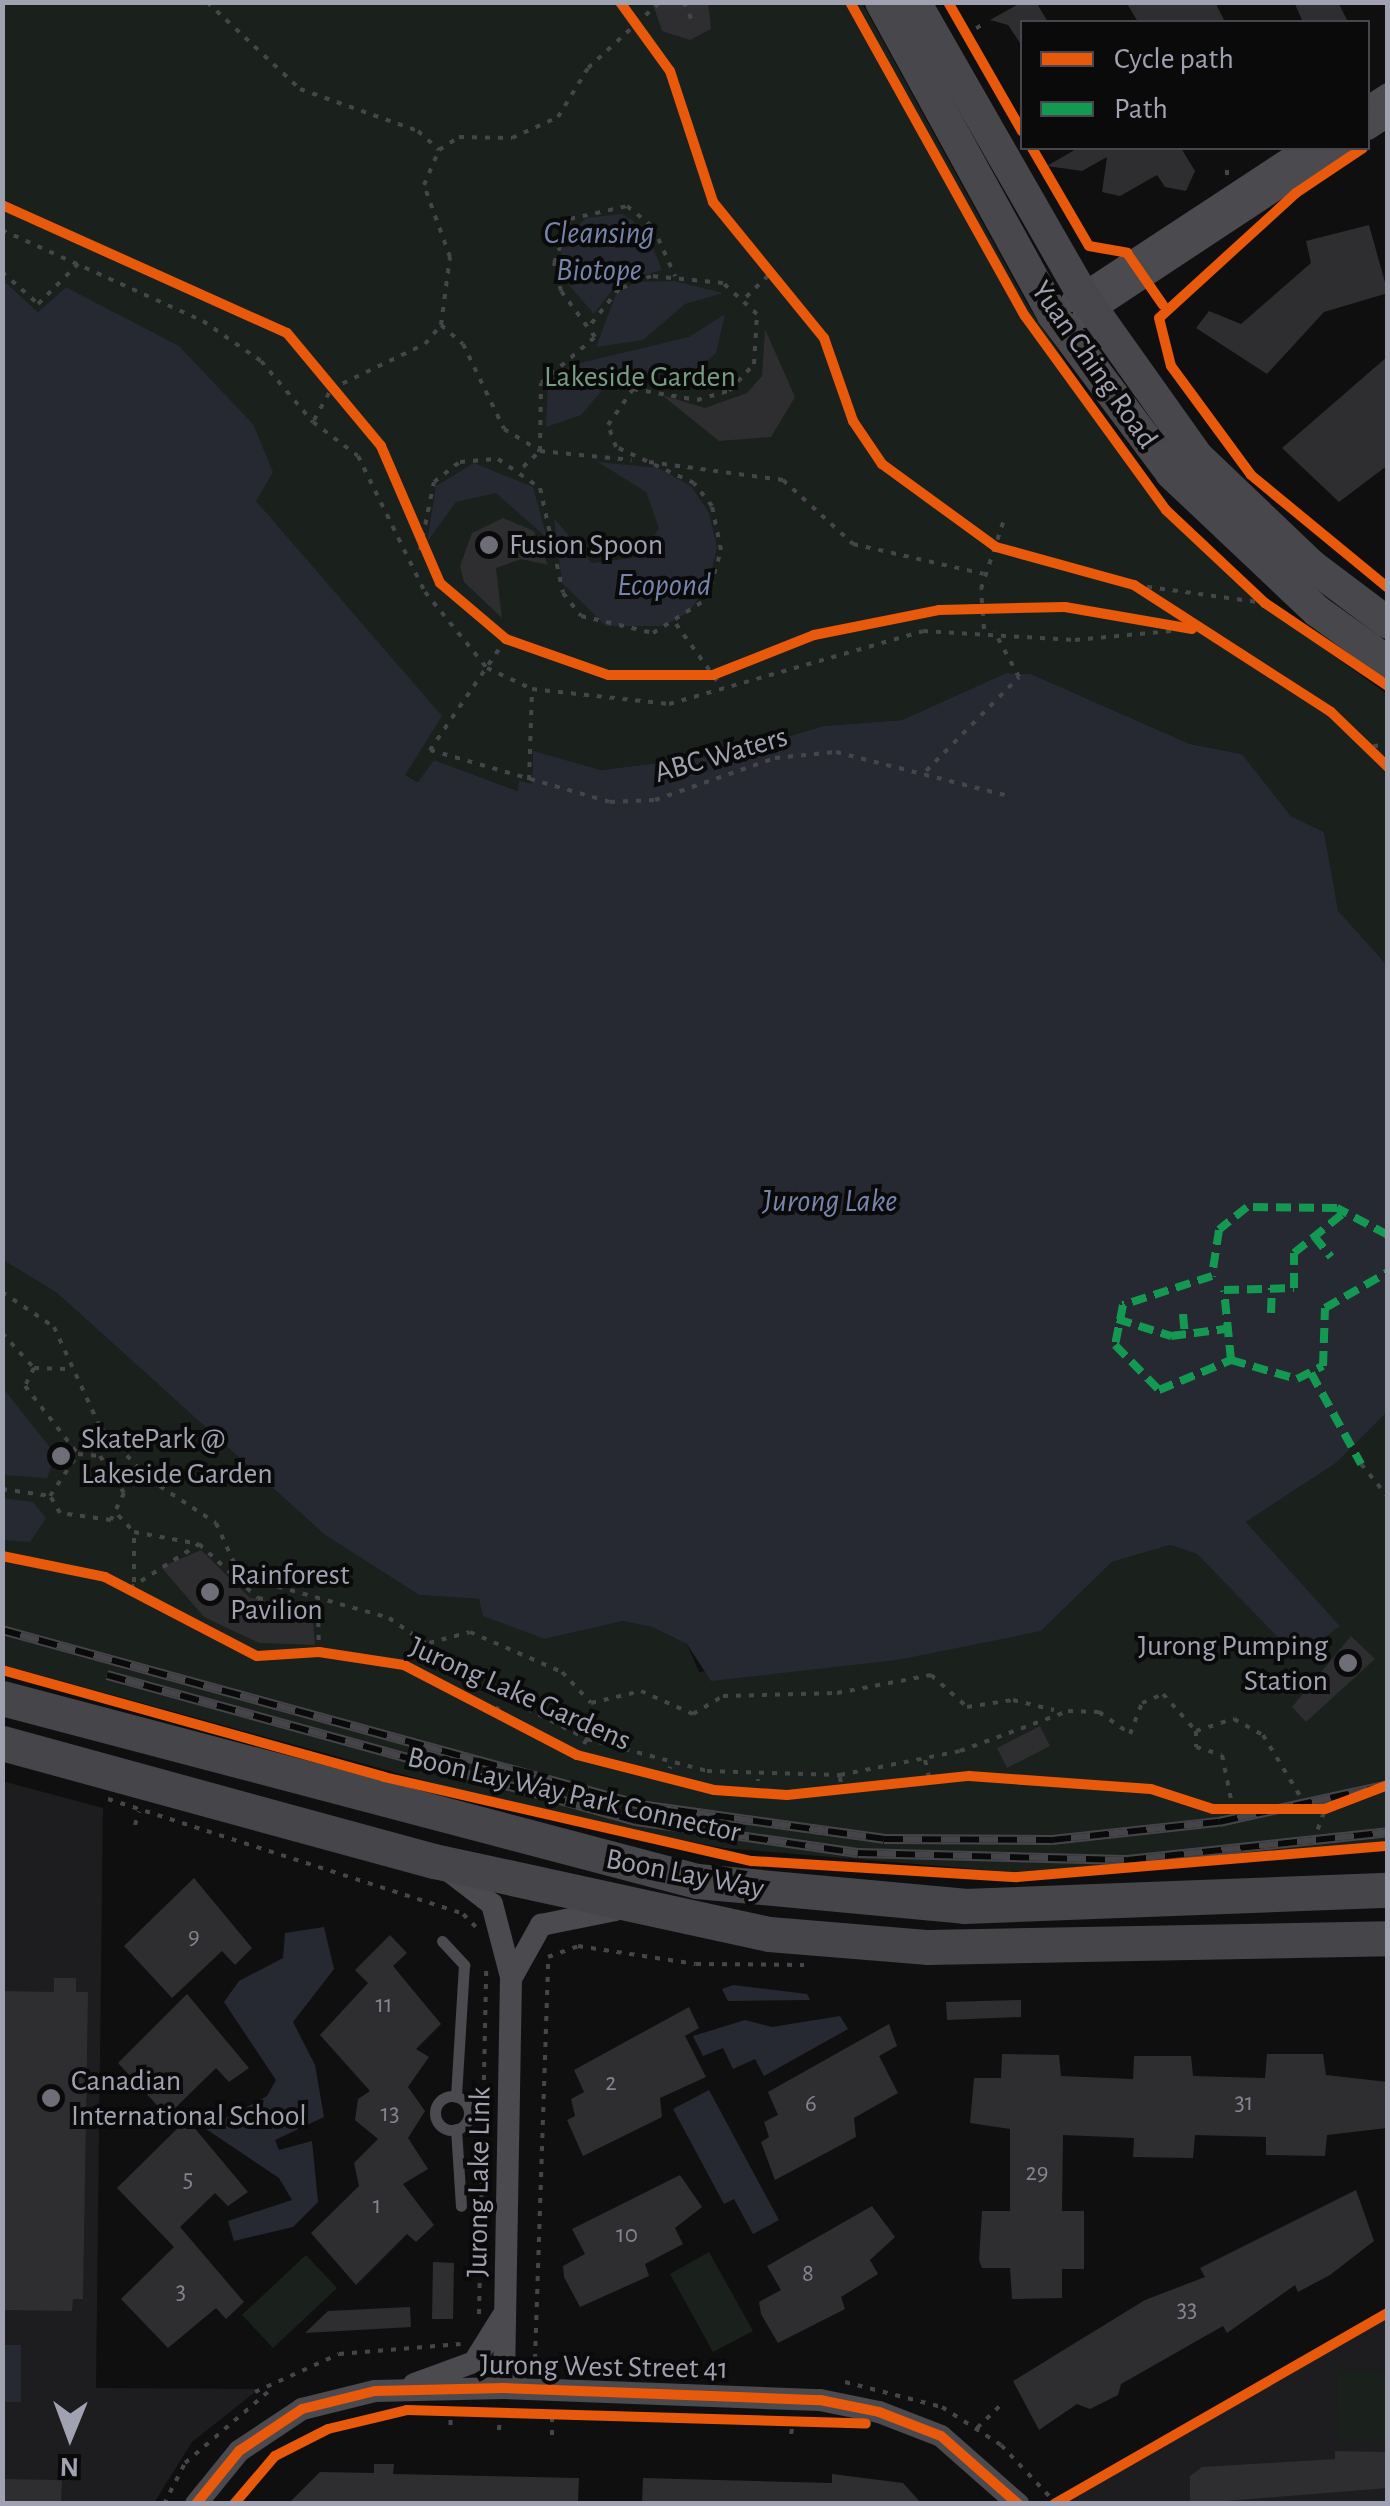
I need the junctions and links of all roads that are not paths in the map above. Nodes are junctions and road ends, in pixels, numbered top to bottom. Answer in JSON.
{"nodes":[{"id":1,"x":881,"y":2,"type":"edge"},
{"id":2,"x":915,"y":2,"type":"edge"},
{"id":3,"x":1302,"y":150,"type":"edge"},
{"id":4,"x":1336,"y":150,"type":"edge"},
{"id":5,"x":1088,"y":302,"type":"junction"},
{"id":6,"x":1058,"y":322,"type":"junction"},
{"id":7,"x":1198,"y":480,"type":"junction"},
{"id":8,"x":1388,"y":623,"type":"edge"},
{"id":9,"x":1388,"y":662,"type":"edge"},
{"id":10,"x":2,"y":1698,"type":"edge"},
{"id":11,"x":130,"y":1732,"type":"junction"},
{"id":12,"x":2,"y":1743,"type":"edge"},
{"id":13,"x":160,"y":1783,"type":"junction"},
{"id":14,"x":434,"y":1860,"type":"junction"},
{"id":15,"x":1388,"y":1866,"type":"edge"},
{"id":16,"x":1270,"y":1890,"type":"junction"},
{"id":17,"x":1388,"y":1890,"type":"edge"},
{"id":18,"x":633,"y":1908,"type":"junction"},
{"id":19,"x":1388,"y":1938,"type":"edge"},
{"id":20,"x":442,"y":1941,"type":"dead end"},
{"id":21,"x":1316,"y":1945,"type":"junction"},
{"id":22,"x":1388,"y":1950,"type":"edge"},
{"id":23,"x":511,"y":1977,"type":"junction"},
{"id":24,"x":456,"y":2097,"type":"junction"},
{"id":25,"x":456,"y":2129,"type":"junction"},
{"id":26,"x":461,"y":2206,"type":"dead end"},
{"id":27,"x":506,"y":2307,"type":"junction"},
{"id":28,"x":401,"y":2389,"type":"junction"},
{"id":29,"x":502,"y":2400,"type":"junction"},
{"id":30,"x":196,"y":2504,"type":"edge"},
{"id":31,"x":1018,"y":2504,"type":"edge"}],
"edges":[{"from":1,"to":6,"type":"street","name":"Yuan Ching Road"},
{"from":2,"to":5,"type":"street","name":"Yuan Ching Road"},
{"from":3,"to":5,"type":"street"},
{"from":4,"to":5,"type":"street"},
{"from":5,"to":6,"type":"street"},
{"from":5,"to":7,"type":"street","name":"Yuan Ching Road"},
{"from":6,"to":7,"type":"street","name":"Yuan Ching Road"},
{"from":7,"to":8,"type":"street","name":"Yuan Ching Road"},
{"from":7,"to":9,"type":"street","name":"Yuan Ching Road"},
{"from":10,"to":11,"type":"main road","name":"Boon Lay Way"},
{"from":11,"to":13,"type":"main road"},
{"from":11,"to":16,"type":"main road","name":"Boon Lay Way"},
{"from":12,"to":13,"type":"main road","name":"Boon Lay Way"},
{"from":13,"to":14,"type":"main road","name":"Boon Lay Way"},
{"from":14,"to":18,"type":"main road","name":"Boon Lay Way"},
{"from":14,"to":23,"type":"street","name":"Jurong Lake Link"},
{"from":15,"to":16,"type":"main road"},
{"from":16,"to":17,"type":"main road","name":"Boon Lay Way"},
{"from":18,"to":21,"type":"main road","name":"Boon Lay Way"},
{"from":18,"to":23,"type":"street","name":"Jurong Lake Link"},
{"from":19,"to":21,"type":"main road","name":"Boon Lay Way"},
{"from":20,"to":24,"type":"lane"},
{"from":21,"to":22,"type":"main road"},
{"from":23,"to":27,"type":"street","name":"Jurong Lake Link"},
{"from":24,"to":25,"type":"lane"},
{"from":24,"to":25,"type":"lane"},
{"from":25,"to":26,"type":"lane"},
{"from":27,"to":28,"type":"street"},
{"from":27,"to":29,"type":"street","name":"Jurong Lake Link"},
{"from":28,"to":29,"type":"street","name":"Jurong West Street 41"},
{"from":28,"to":30,"type":"street","name":"Jurong West Street 41"},
{"from":29,"to":31,"type":"street","name":"Jurong West Street 41"}]}
